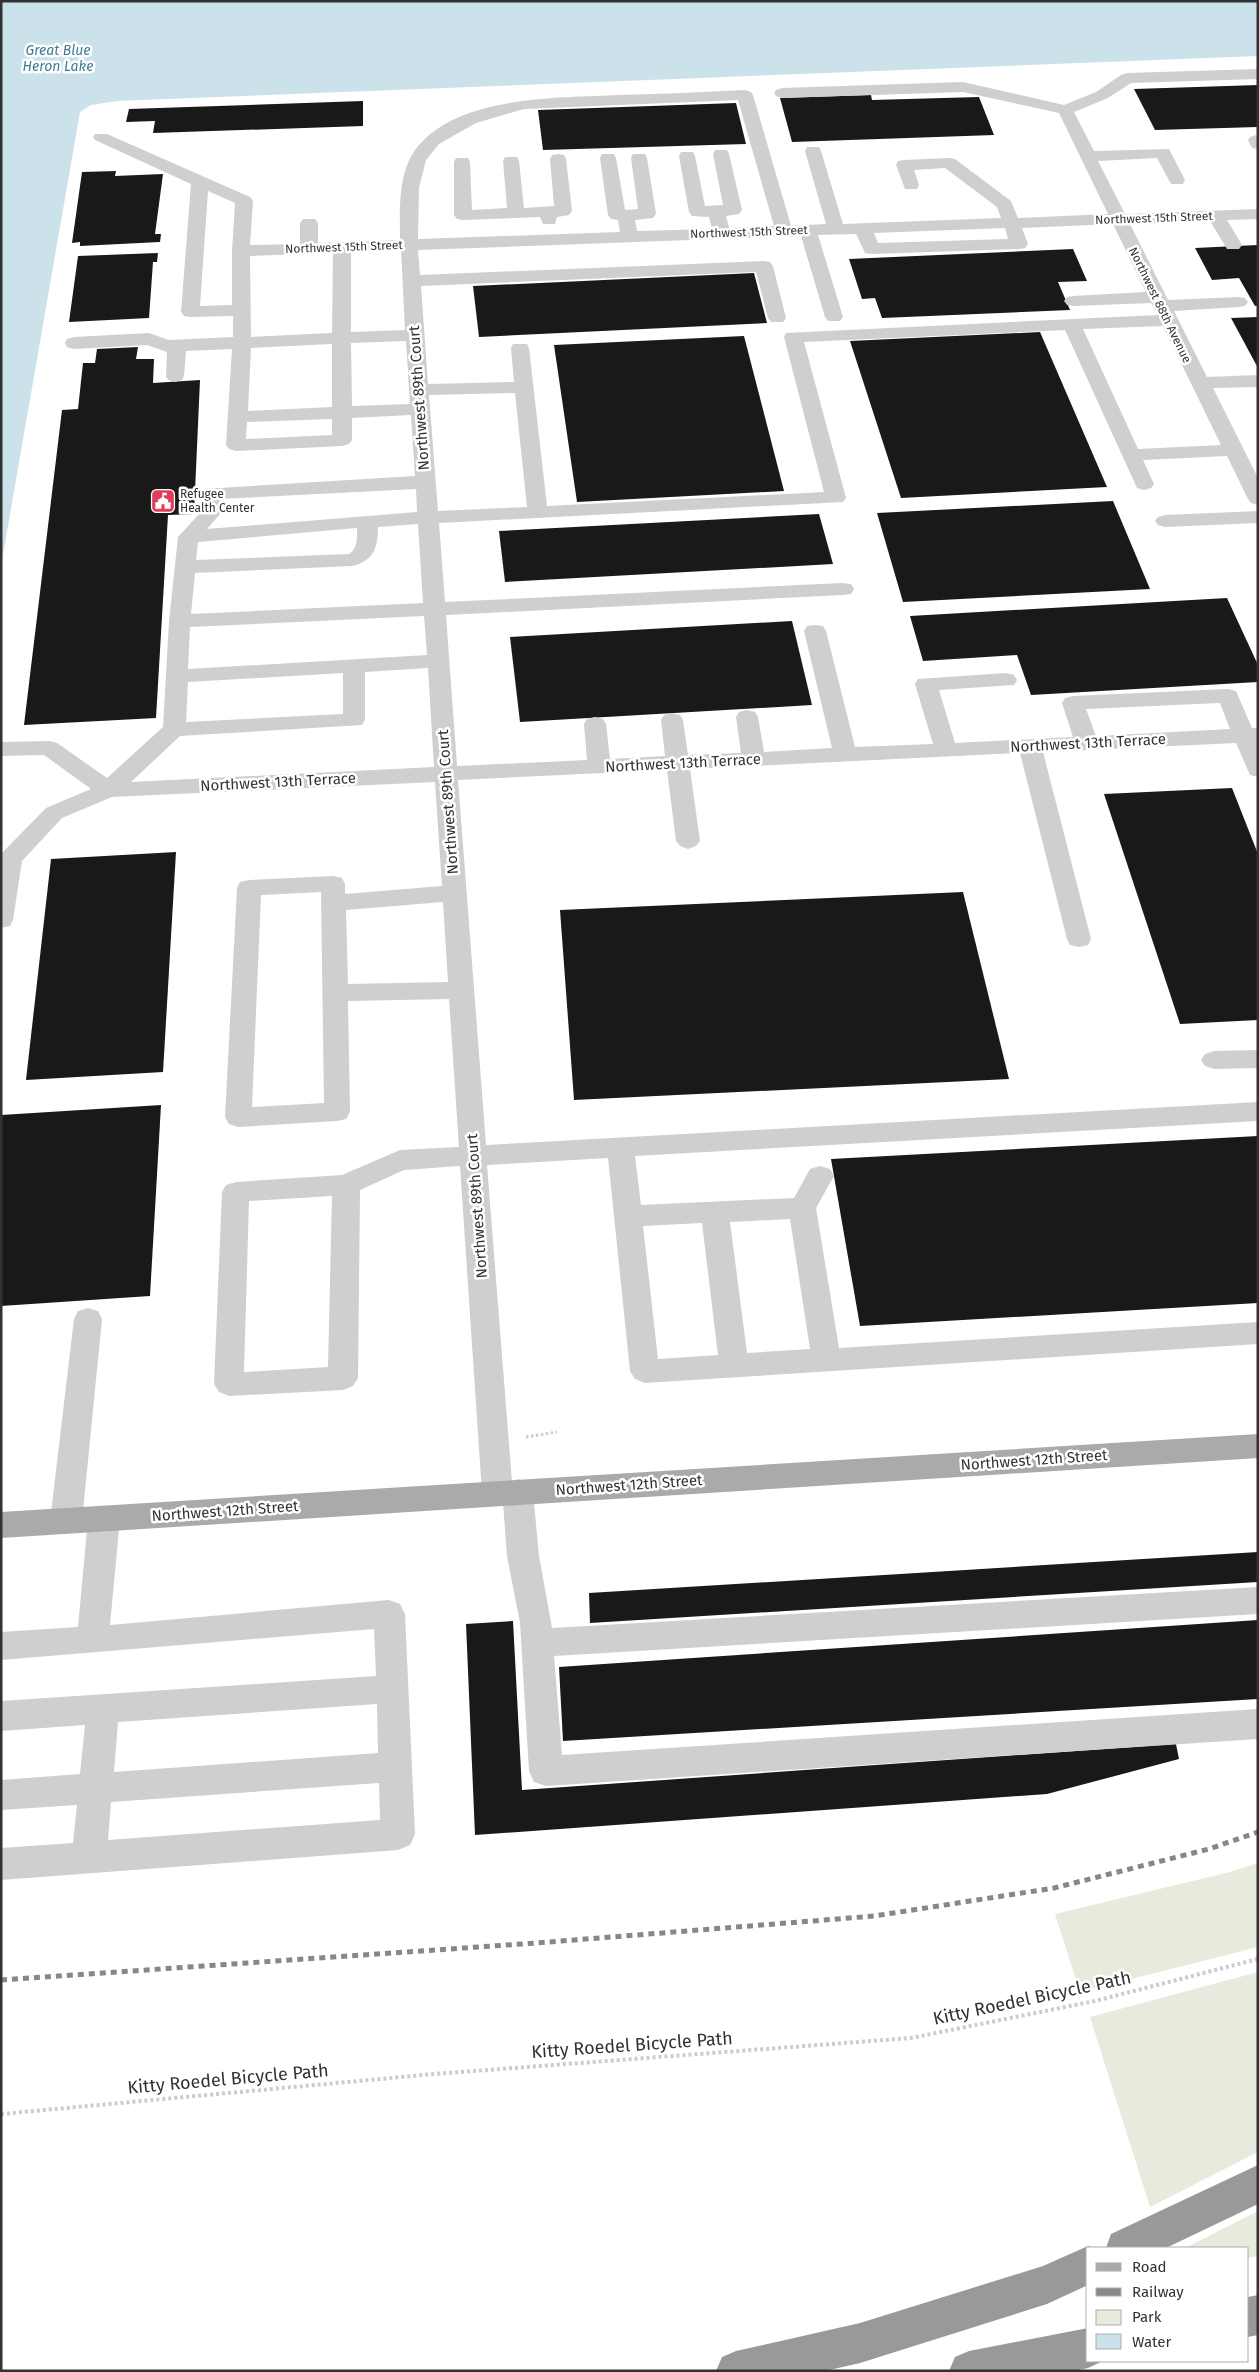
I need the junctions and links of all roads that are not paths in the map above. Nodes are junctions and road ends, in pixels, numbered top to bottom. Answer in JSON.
{"nodes":[{"id":1,"x":1258,"y":74,"type":"edge"},
{"id":2,"x":782,"y":92,"type":"dead end"},
{"id":3,"x":1064,"y":110,"type":"junction"},
{"id":4,"x":101,"y":137,"type":"dead end"},
{"id":5,"x":813,"y":151,"type":"dead end"},
{"id":6,"x":721,"y":154,"type":"dead end"},
{"id":7,"x":688,"y":156,"type":"dead end"},
{"id":8,"x":1088,"y":156,"type":"junction"},
{"id":9,"x":608,"y":158,"type":"dead end"},
{"id":10,"x":639,"y":158,"type":"dead end"},
{"id":11,"x":558,"y":159,"type":"dead end"},
{"id":12,"x":462,"y":162,"type":"dead end"},
{"id":13,"x":511,"y":162,"type":"dead end"},
{"id":14,"x":1177,"y":180,"type":"dead end"},
{"id":15,"x":200,"y":181,"type":"junction"},
{"id":16,"x":911,"y":185,"type":"dead end"},
{"id":17,"x":716,"y":211,"type":"junction"},
{"id":18,"x":547,"y":212,"type":"junction"},
{"id":19,"x":516,"y":213,"type":"junction"},
{"id":20,"x":479,"y":214,"type":"junction"},
{"id":21,"x":1258,"y":214,"type":"edge"},
{"id":22,"x":625,"y":215,"type":"junction"},
{"id":23,"x":1216,"y":216,"type":"junction"},
{"id":24,"x":1118,"y":219,"type":"junction"},
{"id":25,"x":309,"y":223,"type":"dead end"},
{"id":26,"x":1012,"y":223,"type":"junction"},
{"id":27,"x":836,"y":229,"type":"junction"},
{"id":28,"x":808,"y":230,"type":"junction"},
{"id":29,"x":784,"y":231,"type":"junction"},
{"id":30,"x":715,"y":233,"type":"junction"},
{"id":31,"x":630,"y":236,"type":"junction"},
{"id":32,"x":601,"y":238,"type":"junction"},
{"id":33,"x":551,"y":239,"type":"junction"},
{"id":34,"x":480,"y":242,"type":"junction"},
{"id":35,"x":409,"y":244,"type":"junction"},
{"id":36,"x":1233,"y":245,"type":"dead end"},
{"id":37,"x":342,"y":246,"type":"junction"},
{"id":38,"x":309,"y":248,"type":"junction"},
{"id":39,"x":241,"y":251,"type":"junction"},
{"id":40,"x":716,"y":268,"type":"junction"},
{"id":41,"x":606,"y":272,"type":"junction"},
{"id":42,"x":411,"y":281,"type":"junction"},
{"id":43,"x":1073,"y":300,"type":"dead end"},
{"id":44,"x":1239,"y":302,"type":"dead end"},
{"id":45,"x":1162,"y":308,"type":"junction"},
{"id":46,"x":243,"y":310,"type":"junction"},
{"id":47,"x":777,"y":318,"type":"dead end"},
{"id":48,"x":834,"y":318,"type":"dead end"},
{"id":49,"x":1071,"y":324,"type":"junction"},
{"id":50,"x":415,"y":335,"type":"junction"},
{"id":51,"x":341,"y":339,"type":"junction"},
{"id":52,"x":74,"y":343,"type":"dead end"},
{"id":53,"x":242,"y":343,"type":"junction"},
{"id":54,"x":178,"y":345,"type":"junction"},
{"id":55,"x":520,"y":348,"type":"dead end"},
{"id":56,"x":175,"y":376,"type":"dead end"},
{"id":57,"x":1258,"y":381,"type":"edge"},
{"id":58,"x":1200,"y":384,"type":"junction"},
{"id":59,"x":524,"y":387,"type":"junction"},
{"id":60,"x":419,"y":400,"type":"junction"},
{"id":61,"x":342,"y":412,"type":"junction"},
{"id":62,"x":238,"y":417,"type":"junction"},
{"id":63,"x":1233,"y":450,"type":"junction"},
{"id":64,"x":1130,"y":455,"type":"junction"},
{"id":65,"x":1251,"y":471,"type":"edge"},
{"id":66,"x":425,"y":482,"type":"junction"},
{"id":67,"x":1144,"y":484,"type":"dead end"},
{"id":68,"x":1258,"y":499,"type":"edge"},
{"id":69,"x":538,"y":513,"type":"junction"},
{"id":70,"x":1258,"y":517,"type":"edge"},
{"id":71,"x":428,"y":519,"type":"junction"},
{"id":72,"x":1164,"y":521,"type":"dead end"},
{"id":73,"x":368,"y":522,"type":"junction"},
{"id":74,"x":188,"y":537,"type":"junction"},
{"id":75,"x":184,"y":567,"type":"junction"},
{"id":76,"x":842,"y":589,"type":"dead end"},
{"id":77,"x":435,"y":609,"type":"junction"},
{"id":78,"x":180,"y":620,"type":"junction"},
{"id":79,"x":815,"y":631,"type":"dead end"},
{"id":80,"x":438,"y":661,"type":"junction"},
{"id":81,"x":354,"y":666,"type":"junction"},
{"id":82,"x":177,"y":676,"type":"junction"},
{"id":83,"x":1006,"y":680,"type":"dead end"},
{"id":84,"x":747,"y":717,"type":"dead end"},
{"id":85,"x":672,"y":720,"type":"dead end"},
{"id":86,"x":595,"y":724,"type":"dead end"},
{"id":87,"x":174,"y":729,"type":"junction"},
{"id":88,"x":1251,"y":735,"type":"edge"},
{"id":89,"x":1086,"y":743,"type":"junction"},
{"id":90,"x":1030,"y":746,"type":"junction"},
{"id":91,"x":3,"y":749,"type":"dead end"},
{"id":92,"x":946,"y":750,"type":"junction"},
{"id":93,"x":845,"y":755,"type":"junction"},
{"id":94,"x":754,"y":759,"type":"junction"},
{"id":95,"x":677,"y":763,"type":"junction"},
{"id":96,"x":599,"y":767,"type":"junction"},
{"id":97,"x":1258,"y":770,"type":"edge"},
{"id":98,"x":446,"y":774,"type":"junction"},
{"id":99,"x":108,"y":790,"type":"junction"},
{"id":100,"x":688,"y":841,"type":"dead end"},
{"id":101,"x":455,"y":893,"type":"junction"},
{"id":102,"x":333,"y":903,"type":"junction"},
{"id":103,"x":1,"y":920,"type":"edge"},
{"id":104,"x":1079,"y":939,"type":"dead end"},
{"id":105,"x":462,"y":990,"type":"junction"},
{"id":106,"x":335,"y":993,"type":"junction"},
{"id":107,"x":1258,"y":1058,"type":"edge"},
{"id":108,"x":1214,"y":1060,"type":"dead end"},
{"id":109,"x":1258,"y":1111,"type":"edge"},
{"id":110,"x":621,"y":1148,"type":"junction"},
{"id":111,"x":474,"y":1156,"type":"junction"},
{"id":112,"x":820,"y":1176,"type":"dead end"},
{"id":113,"x":346,"y":1184,"type":"junction"},
{"id":114,"x":802,"y":1208,"type":"junction"},
{"id":115,"x":715,"y":1212,"type":"junction"},
{"id":116,"x":628,"y":1216,"type":"junction"},
{"id":117,"x":88,"y":1319,"type":"dead end"},
{"id":118,"x":1258,"y":1333,"type":"edge"},
{"id":119,"x":826,"y":1360,"type":"junction"},
{"id":120,"x":734,"y":1366,"type":"junction"},
{"id":121,"x":1258,"y":1446,"type":"edge"},
{"id":122,"x":507,"y":1492,"type":"junction"},
{"id":123,"x":104,"y":1518,"type":"junction"},
{"id":124,"x":66,"y":1521,"type":"junction"},
{"id":125,"x":1,"y":1525,"type":"edge"},
{"id":126,"x":1258,"y":1600,"type":"edge"},
{"id":127,"x":93,"y":1640,"type":"junction"},
{"id":128,"x":537,"y":1643,"type":"junction"},
{"id":129,"x":1,"y":1646,"type":"edge"},
{"id":130,"x":393,"y":1689,"type":"junction"},
{"id":131,"x":102,"y":1709,"type":"junction"},
{"id":132,"x":1,"y":1716,"type":"edge"},
{"id":133,"x":1258,"y":1724,"type":"edge"},
{"id":134,"x":395,"y":1767,"type":"junction"},
{"id":135,"x":96,"y":1788,"type":"junction"},
{"id":136,"x":1,"y":1795,"type":"edge"},
{"id":137,"x":90,"y":1857,"type":"junction"},
{"id":138,"x":1,"y":1864,"type":"edge"},
{"id":139,"x":1258,"y":2184,"type":"edge"},
{"id":140,"x":1127,"y":2247,"type":"edge"},
{"id":141,"x":1086,"y":2266,"type":"edge"},
{"id":142,"x":1086,"y":2348,"type":"edge"},
{"id":143,"x":736,"y":2371,"type":"edge"},
{"id":144,"x":969,"y":2371,"type":"edge"}],
"edges":[{"from":1,"to":3,"type":"street"},
{"from":2,"to":3,"type":"street"},
{"from":3,"to":8,"type":"street","name":"Northwest 88th Avenue"},
{"from":4,"to":15,"type":"street"},
{"from":5,"to":27,"type":"street"},
{"from":6,"to":17,"type":"street"},
{"from":7,"to":17,"type":"street"},
{"from":8,"to":14,"type":"street"},
{"from":8,"to":24,"type":"street","name":"Northwest 88th Avenue"},
{"from":9,"to":22,"type":"street"},
{"from":10,"to":22,"type":"street"},
{"from":11,"to":18,"type":"street"},
{"from":12,"to":20,"type":"street"},
{"from":13,"to":19,"type":"street"},
{"from":15,"to":39,"type":"street"},
{"from":15,"to":46,"type":"street"},
{"from":16,"to":26,"type":"street"},
{"from":17,"to":30,"type":"street"},
{"from":18,"to":19,"type":"street"},
{"from":18,"to":33,"type":"street"},
{"from":19,"to":20,"type":"street"},
{"from":20,"to":34,"type":"street"},
{"from":21,"to":23,"type":"street","name":"Northwest 15th Street"},
{"from":22,"to":31,"type":"street"},
{"from":23,"to":24,"type":"street","name":"Northwest 15th Street"},
{"from":23,"to":36,"type":"street"},
{"from":24,"to":26,"type":"street","name":"Northwest 15th Street"},
{"from":24,"to":45,"type":"street","name":"Northwest 88th Avenue"},
{"from":25,"to":38,"type":"street"},
{"from":26,"to":27,"type":"street","name":"Northwest 15th Street"},
{"from":27,"to":28,"type":"street","name":"Northwest 15th Street"},
{"from":28,"to":29,"type":"street","name":"Northwest 15th Street"},
{"from":28,"to":48,"type":"street"},
{"from":29,"to":30,"type":"street","name":"Northwest 15th Street"},
{"from":29,"to":35,"type":"street","name":"Northwest 89th Court"},
{"from":30,"to":31,"type":"street","name":"Northwest 15th Street"},
{"from":30,"to":40,"type":"street"},
{"from":31,"to":32,"type":"street","name":"Northwest 15th Street"},
{"from":32,"to":33,"type":"street","name":"Northwest 15th Street"},
{"from":32,"to":41,"type":"street"},
{"from":33,"to":34,"type":"street","name":"Northwest 15th Street"},
{"from":34,"to":35,"type":"street","name":"Northwest 15th Street"},
{"from":35,"to":37,"type":"street","name":"Northwest 15th Street"},
{"from":35,"to":42,"type":"street","name":"Northwest 89th Court"},
{"from":37,"to":38,"type":"street","name":"Northwest 15th Street"},
{"from":37,"to":51,"type":"street"},
{"from":38,"to":39,"type":"street","name":"Northwest 15th Street"},
{"from":39,"to":46,"type":"street"},
{"from":40,"to":41,"type":"street"},
{"from":40,"to":47,"type":"street"},
{"from":41,"to":42,"type":"street"},
{"from":42,"to":50,"type":"street","name":"Northwest 89th Court"},
{"from":43,"to":45,"type":"street"},
{"from":44,"to":45,"type":"street"},
{"from":45,"to":49,"type":"street"},
{"from":45,"to":58,"type":"street","name":"Northwest 88th Avenue"},
{"from":46,"to":53,"type":"street"},
{"from":49,"to":64,"type":"street"},
{"from":49,"to":69,"type":"street"},
{"from":50,"to":51,"type":"street"},
{"from":50,"to":60,"type":"street","name":"Northwest 89th Court"},
{"from":51,"to":53,"type":"street"},
{"from":51,"to":61,"type":"street"},
{"from":52,"to":54,"type":"street"},
{"from":53,"to":54,"type":"street"},
{"from":53,"to":62,"type":"street"},
{"from":54,"to":56,"type":"street"},
{"from":55,"to":59,"type":"street"},
{"from":57,"to":58,"type":"street"},
{"from":58,"to":63,"type":"street","name":"Northwest 88th Avenue"},
{"from":59,"to":60,"type":"street"},
{"from":59,"to":69,"type":"street"},
{"from":60,"to":61,"type":"street"},
{"from":60,"to":66,"type":"street","name":"Northwest 89th Court"},
{"from":61,"to":62,"type":"street"},
{"from":61,"to":62,"type":"street"},
{"from":63,"to":64,"type":"street"},
{"from":63,"to":65,"type":"street","name":"Northwest 88th Avenue"},
{"from":64,"to":67,"type":"street"},
{"from":65,"to":68,"type":"street","name":"Northwest 88th Avenue"},
{"from":66,"to":71,"type":"street","name":"Northwest 89th Court"},
{"from":66,"to":74,"type":"street"},
{"from":69,"to":71,"type":"street"},
{"from":70,"to":72,"type":"street"},
{"from":71,"to":73,"type":"street"},
{"from":71,"to":77,"type":"street","name":"Northwest 89th Court"},
{"from":73,"to":74,"type":"street"},
{"from":73,"to":75,"type":"street"},
{"from":74,"to":75,"type":"street"},
{"from":75,"to":78,"type":"street"},
{"from":76,"to":77,"type":"street"},
{"from":77,"to":78,"type":"street"},
{"from":77,"to":80,"type":"street","name":"Northwest 89th Court"},
{"from":78,"to":82,"type":"street"},
{"from":79,"to":93,"type":"street"},
{"from":80,"to":81,"type":"street"},
{"from":80,"to":98,"type":"street","name":"Northwest 89th Court"},
{"from":81,"to":82,"type":"street"},
{"from":81,"to":87,"type":"street"},
{"from":82,"to":87,"type":"street"},
{"from":83,"to":92,"type":"street"},
{"from":84,"to":94,"type":"street"},
{"from":85,"to":95,"type":"street"},
{"from":86,"to":96,"type":"street"},
{"from":87,"to":99,"type":"street"},
{"from":88,"to":89,"type":"street","name":"Northwest 13th Terrace"},
{"from":88,"to":89,"type":"street"},
{"from":88,"to":97,"type":"street"},
{"from":89,"to":90,"type":"street","name":"Northwest 13th Terrace"},
{"from":90,"to":92,"type":"street","name":"Northwest 13th Terrace"},
{"from":90,"to":104,"type":"street"},
{"from":91,"to":99,"type":"street"},
{"from":92,"to":93,"type":"street","name":"Northwest 13th Terrace"},
{"from":93,"to":94,"type":"street","name":"Northwest 13th Terrace"},
{"from":94,"to":95,"type":"street","name":"Northwest 13th Terrace"},
{"from":95,"to":96,"type":"street","name":"Northwest 13th Terrace"},
{"from":95,"to":100,"type":"street"},
{"from":96,"to":98,"type":"street","name":"Northwest 13th Terrace"},
{"from":98,"to":99,"type":"street","name":"Northwest 13th Terrace"},
{"from":98,"to":101,"type":"street","name":"Northwest 89th Court"},
{"from":99,"to":103,"type":"street"},
{"from":101,"to":102,"type":"street"},
{"from":101,"to":105,"type":"street","name":"Northwest 89th Court"},
{"from":102,"to":106,"type":"street"},
{"from":102,"to":106,"type":"street"},
{"from":105,"to":106,"type":"street"},
{"from":105,"to":111,"type":"street","name":"Northwest 89th Court"},
{"from":107,"to":108,"type":"street"},
{"from":109,"to":110,"type":"street"},
{"from":110,"to":111,"type":"street"},
{"from":110,"to":116,"type":"street"},
{"from":111,"to":113,"type":"street"},
{"from":111,"to":122,"type":"street","name":"Northwest 89th Court"},
{"from":112,"to":114,"type":"street"},
{"from":113,"to":113,"type":"street"},
{"from":114,"to":115,"type":"street"},
{"from":114,"to":119,"type":"street"},
{"from":115,"to":116,"type":"street"},
{"from":115,"to":120,"type":"street"},
{"from":116,"to":120,"type":"street"},
{"from":117,"to":124,"type":"street"},
{"from":118,"to":119,"type":"street"},
{"from":119,"to":120,"type":"street"},
{"from":121,"to":122,"type":"main road","name":"Northwest 12th Street"},
{"from":122,"to":123,"type":"main road","name":"Northwest 12th Street"},
{"from":122,"to":128,"type":"street","name":"Northwest 89th Court"},
{"from":123,"to":124,"type":"main road","name":"Northwest 12th Street"},
{"from":123,"to":127,"type":"street"},
{"from":124,"to":125,"type":"main road","name":"Northwest 12th Street"},
{"from":126,"to":128,"type":"street"},
{"from":127,"to":129,"type":"street"},
{"from":127,"to":130,"type":"street"},
{"from":128,"to":133,"type":"street","name":"Northwest 89th Court"},
{"from":130,"to":131,"type":"street"},
{"from":130,"to":134,"type":"street"},
{"from":131,"to":132,"type":"street"},
{"from":131,"to":135,"type":"street"},
{"from":134,"to":135,"type":"street"},
{"from":134,"to":137,"type":"street"},
{"from":135,"to":136,"type":"street"},
{"from":135,"to":137,"type":"street"},
{"from":137,"to":138,"type":"street"},
{"from":139,"to":140,"type":"highway"},
{"from":141,"to":143,"type":"highway"},
{"from":142,"to":144,"type":"highway"}]}
